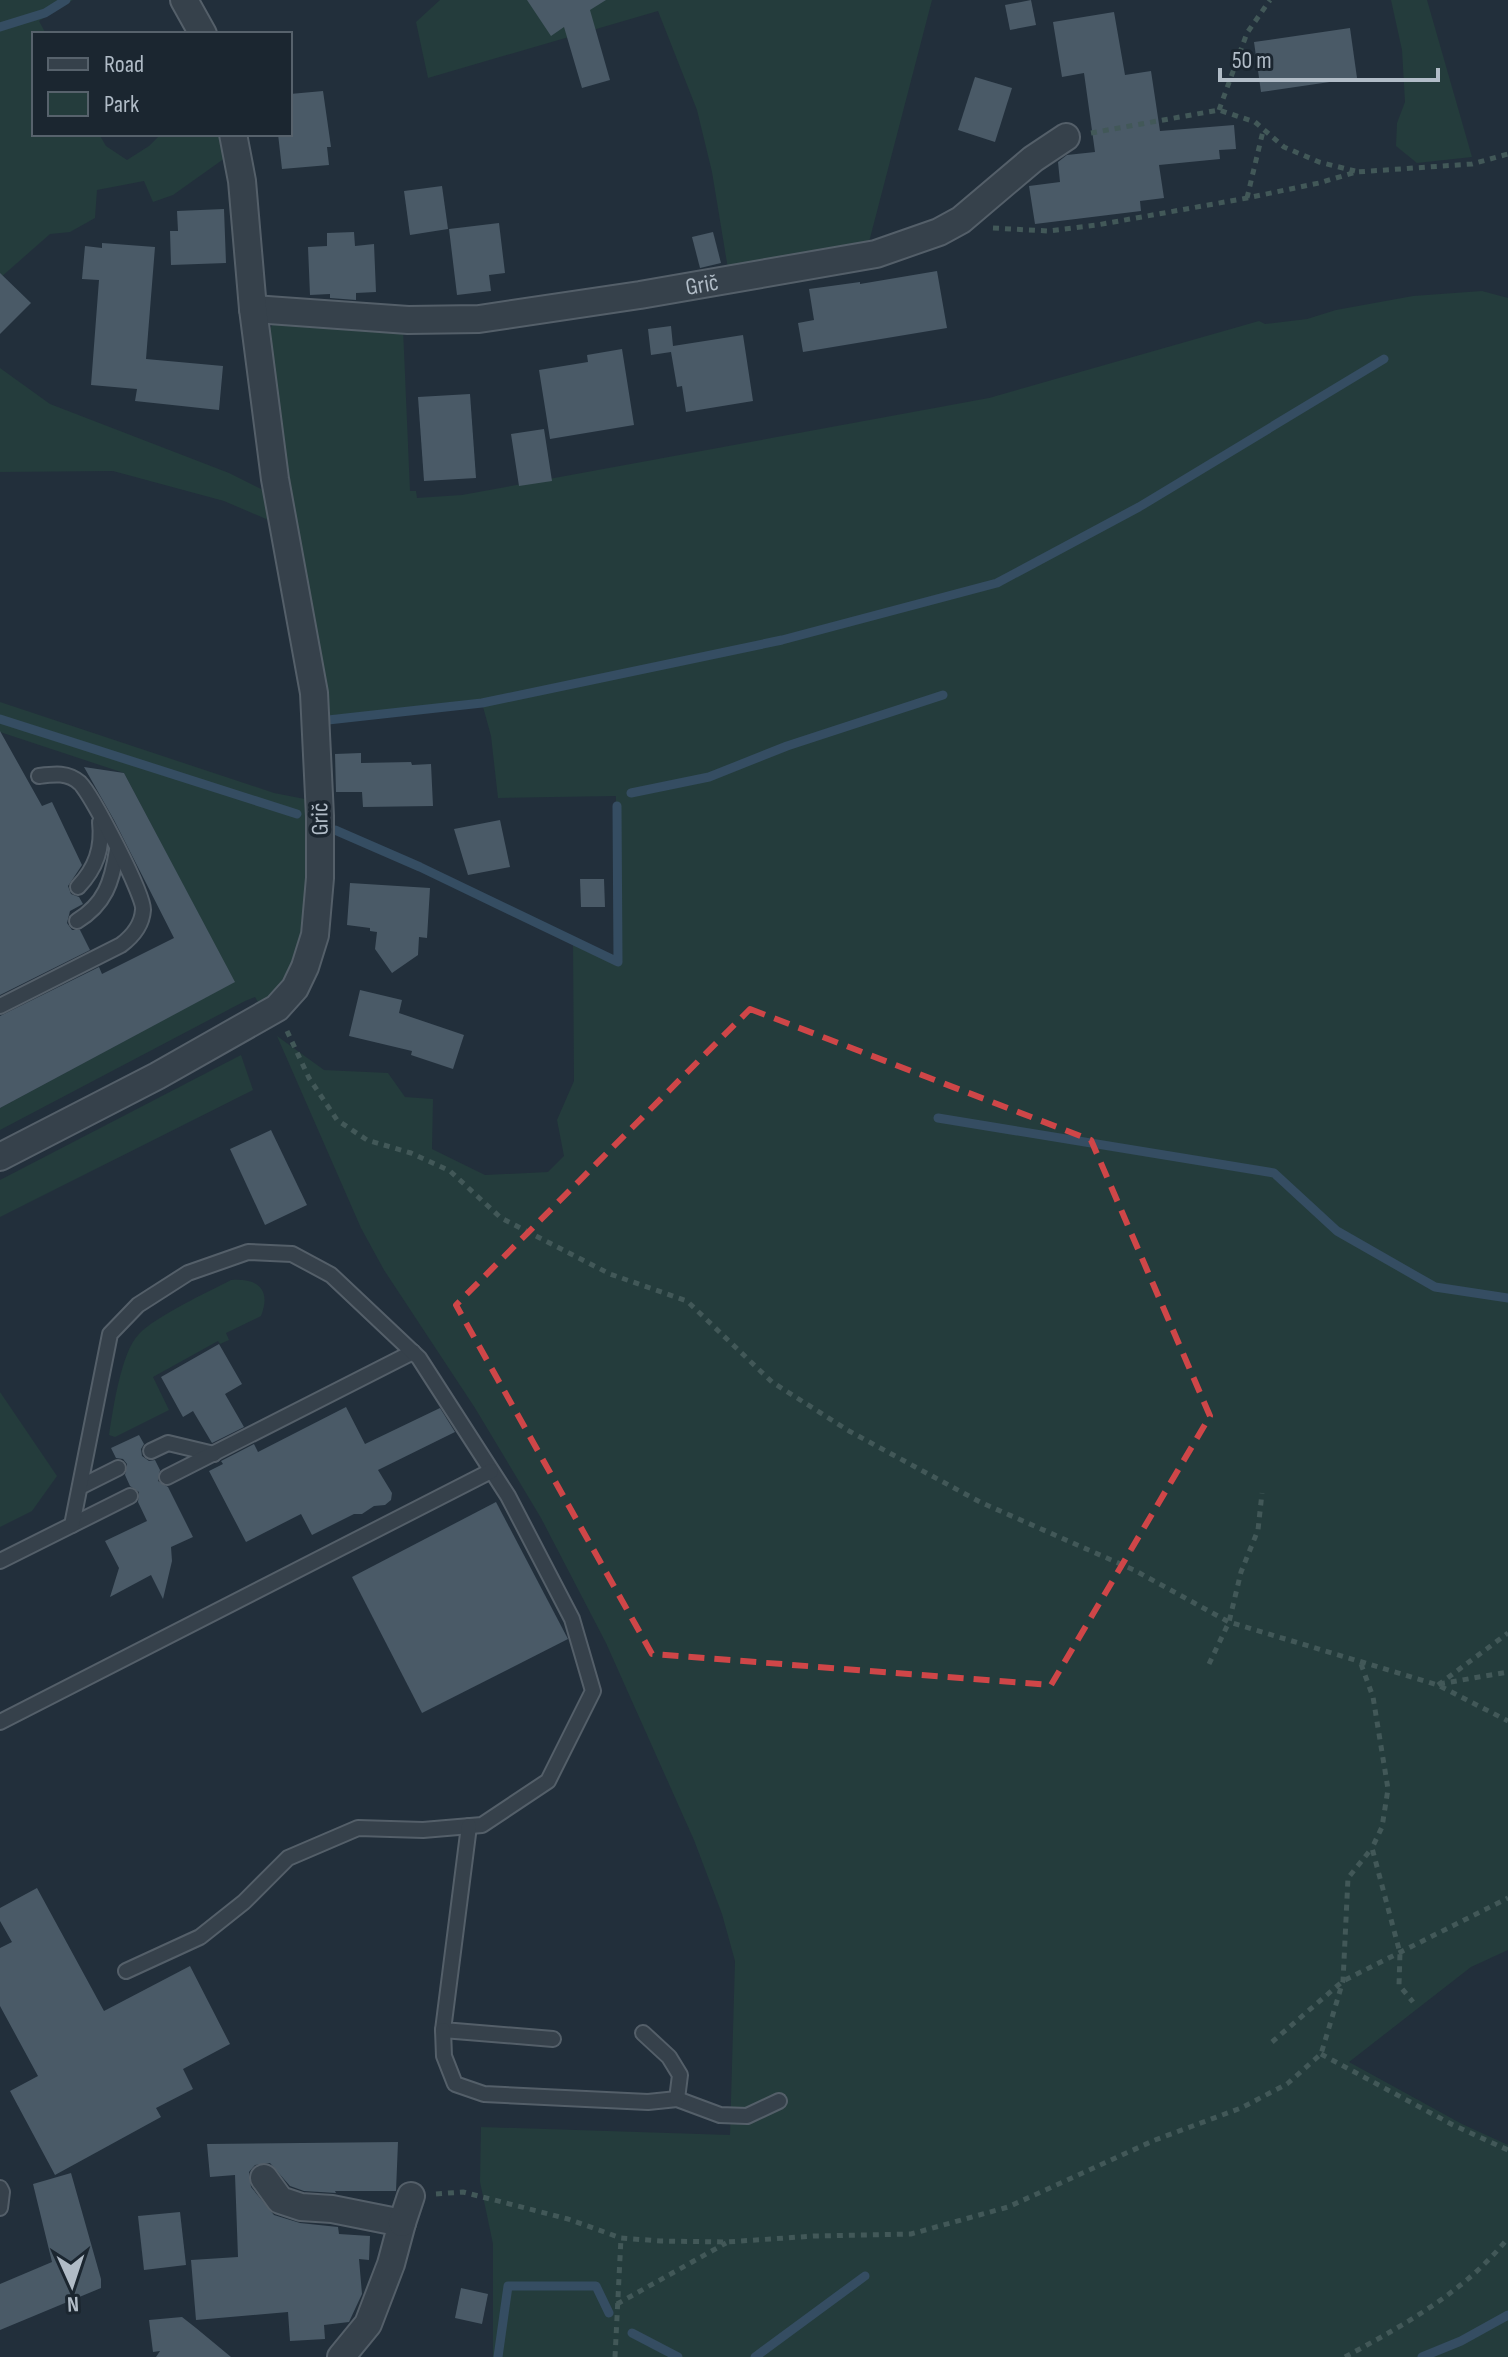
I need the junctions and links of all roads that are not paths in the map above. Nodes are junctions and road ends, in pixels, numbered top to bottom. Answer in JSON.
{"nodes":[{"id":1,"x":184,"y":0,"type":"edge"},
{"id":2,"x":202,"y":32,"type":"edge"},
{"id":3,"x":233,"y":136,"type":"edge"},
{"id":4,"x":1066,"y":137,"type":"road end"},
{"id":5,"x":253,"y":309,"type":"junction"},
{"id":6,"x":39,"y":776,"type":"dead end"},
{"id":7,"x":99,"y":813,"type":"junction"},
{"id":8,"x":117,"y":850,"type":"junction"},
{"id":9,"x":78,"y":887,"type":"dead end"},
{"id":10,"x":77,"y":921,"type":"dead end"},
{"id":11,"x":0,"y":1006,"type":"edge"},
{"id":12,"x":0,"y":1157,"type":"edge"},
{"id":13,"x":413,"y":1352,"type":"junction"},
{"id":14,"x":151,"y":1451,"type":"dead end"},
{"id":15,"x":214,"y":1454,"type":"junction"},
{"id":16,"x":118,"y":1468,"type":"dead end"},
{"id":17,"x":491,"y":1471,"type":"junction"},
{"id":18,"x":167,"y":1477,"type":"dead end"},
{"id":19,"x":80,"y":1487,"type":"junction"},
{"id":20,"x":130,"y":1496,"type":"dead end"},
{"id":21,"x":72,"y":1525,"type":"junction"},
{"id":22,"x":0,"y":1561,"type":"edge"},
{"id":23,"x":0,"y":1722,"type":"edge"},
{"id":24,"x":469,"y":1826,"type":"junction"},
{"id":25,"x":126,"y":1971,"type":"dead end"},
{"id":26,"x":443,"y":2030,"type":"junction"},
{"id":27,"x":643,"y":2033,"type":"dead end"},
{"id":28,"x":553,"y":2039,"type":"dead end"},
{"id":29,"x":677,"y":2099,"type":"junction"},
{"id":30,"x":779,"y":2101,"type":"dead end"},
{"id":31,"x":264,"y":2178,"type":"dead end"},
{"id":32,"x":0,"y":2188,"type":"edge"},
{"id":33,"x":411,"y":2196,"type":"road end"},
{"id":34,"x":0,"y":2208,"type":"edge"},
{"id":35,"x":402,"y":2223,"type":"junction"},
{"id":36,"x":341,"y":2357,"type":"edge"}],
"edges":[{"from":1,"to":2,"type":"street"},
{"from":3,"to":5,"type":"street","name":"Grič"},
{"from":4,"to":5,"type":"street","name":"Grič"},
{"from":5,"to":12,"type":"street","name":"Grič"},
{"from":6,"to":7,"type":"lane"},
{"from":7,"to":8,"type":"lane"},
{"from":7,"to":9,"type":"lane"},
{"from":8,"to":10,"type":"lane"},
{"from":8,"to":11,"type":"lane"},
{"from":13,"to":15,"type":"lane"},
{"from":13,"to":17,"type":"lane"},
{"from":13,"to":19,"type":"lane"},
{"from":14,"to":15,"type":"lane"},
{"from":15,"to":18,"type":"lane"},
{"from":16,"to":19,"type":"lane"},
{"from":17,"to":23,"type":"lane"},
{"from":17,"to":24,"type":"lane"},
{"from":19,"to":21,"type":"lane"},
{"from":20,"to":21,"type":"lane"},
{"from":21,"to":22,"type":"lane"},
{"from":24,"to":25,"type":"lane"},
{"from":24,"to":26,"type":"lane"},
{"from":26,"to":28,"type":"lane"},
{"from":26,"to":29,"type":"lane"},
{"from":27,"to":29,"type":"lane"},
{"from":29,"to":30,"type":"lane"},
{"from":31,"to":35,"type":"street"},
{"from":32,"to":34,"type":"lane"},
{"from":33,"to":35,"type":"street"},
{"from":35,"to":36,"type":"street"}]}
